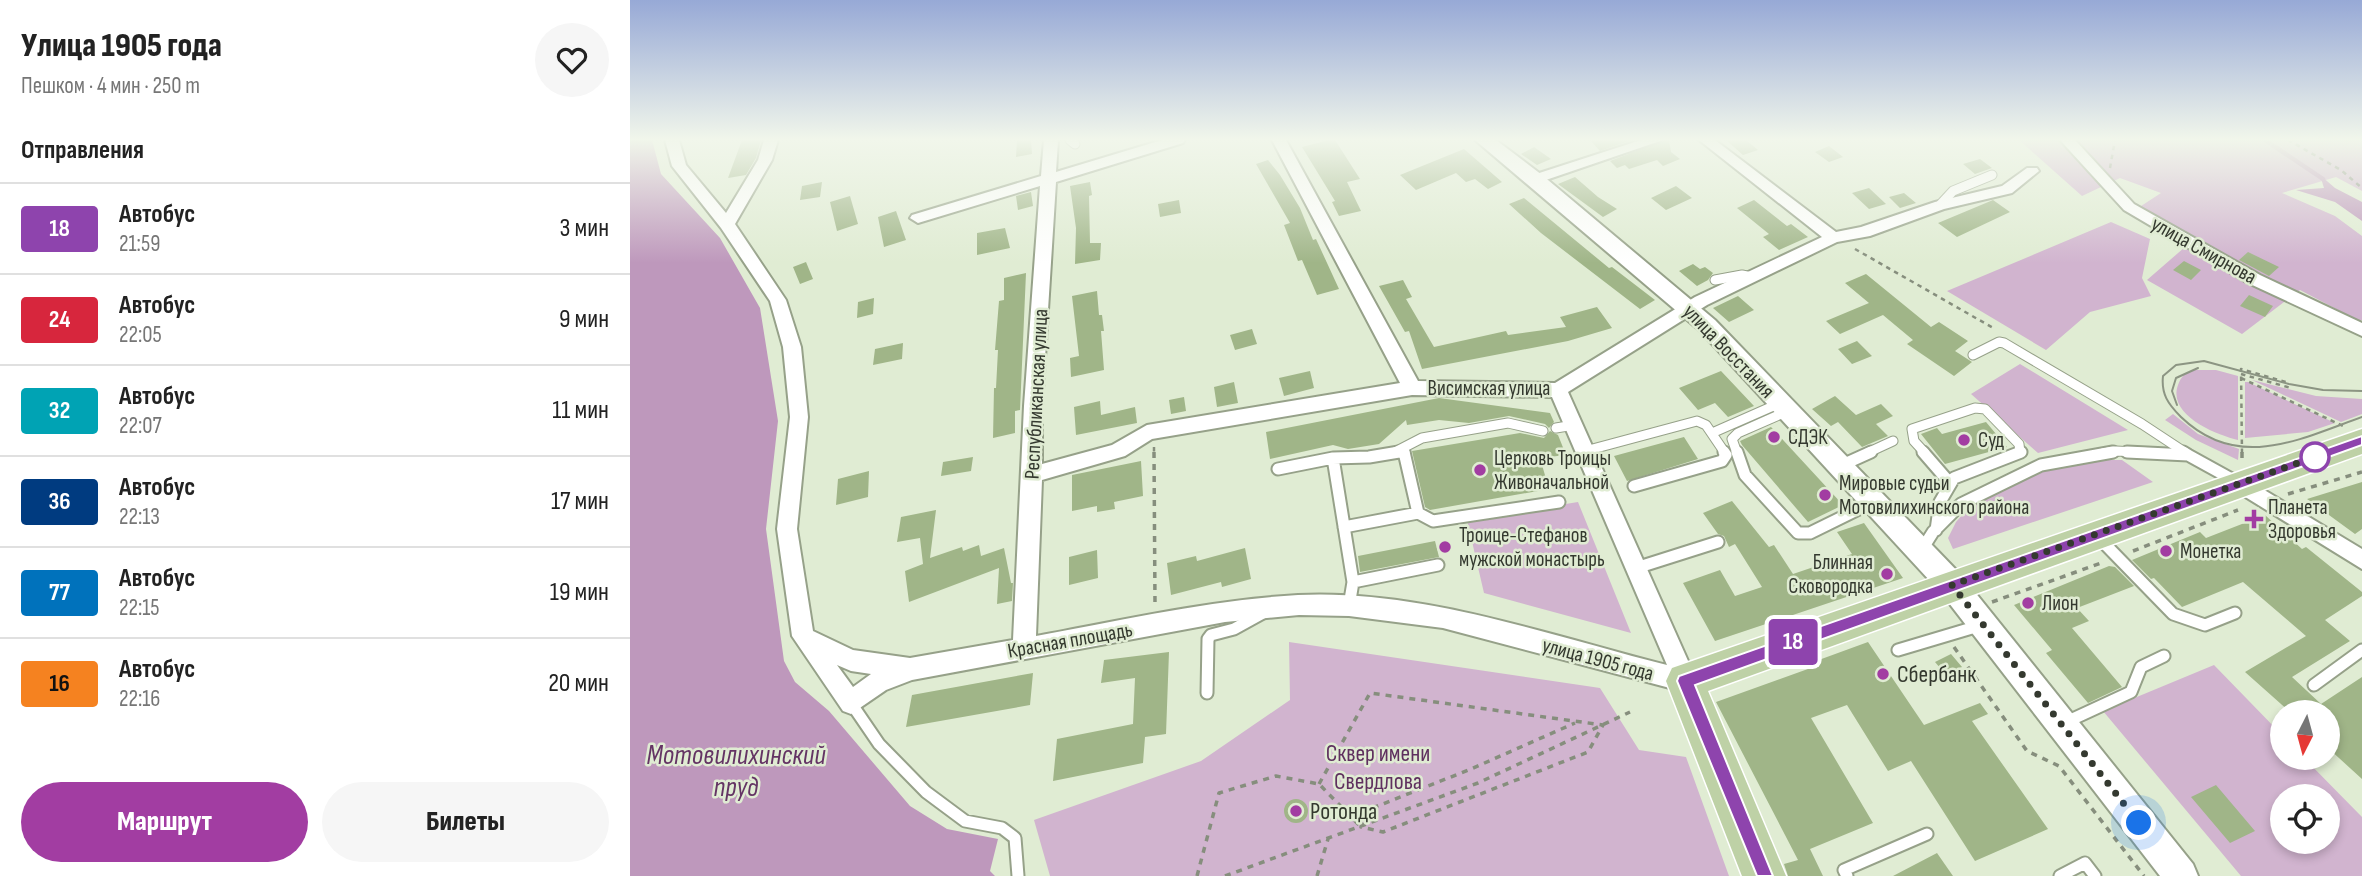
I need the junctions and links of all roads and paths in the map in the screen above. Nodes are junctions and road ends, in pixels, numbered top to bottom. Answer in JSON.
{"nodes":[{"id":1,"x":692,"y":181,"type":"edge"},
{"id":2,"x":753,"y":181,"type":"edge"},
{"id":3,"x":1038,"y":181,"type":"edge"},
{"id":4,"x":1050,"y":181,"type":"edge"},
{"id":5,"x":1301,"y":181,"type":"edge"},
{"id":6,"x":1537,"y":181,"type":"edge"},
{"id":7,"x":1760,"y":181,"type":"edge"},
{"id":8,"x":1978,"y":181,"type":"edge"},
{"id":9,"x":2019,"y":181,"type":"edge"},
{"id":10,"x":2103,"y":181,"type":"edge"},
{"id":11,"x":2107,"y":181,"type":"edge"},
{"id":12,"x":2106,"y":184,"type":"junction"},
{"id":13,"x":1940,"y":205,"type":"junction"},
{"id":14,"x":918,"y":218,"type":"dead end"},
{"id":15,"x":727,"y":224,"type":"junction"},
{"id":16,"x":1839,"y":240,"type":"junction"},
{"id":17,"x":1752,"y":277,"type":"junction"},
{"id":18,"x":1715,"y":281,"type":"dead end"},
{"id":19,"x":1690,"y":307,"type":"junction"},
{"id":20,"x":2362,"y":330,"type":"edge"},
{"id":21,"x":2002,"y":332,"type":"dead end"},
{"id":22,"x":1973,"y":355,"type":"dead end"},
{"id":23,"x":2241,"y":376,"type":"junction"},
{"id":24,"x":2286,"y":382,"type":"dead end"},
{"id":25,"x":1412,"y":388,"type":"junction"},
{"id":26,"x":2291,"y":388,"type":"dead end"},
{"id":27,"x":1558,"y":390,"type":"junction"},
{"id":28,"x":1784,"y":407,"type":"junction"},
{"id":29,"x":1543,"y":431,"type":"dead end"},
{"id":30,"x":1712,"y":433,"type":"junction"},
{"id":31,"x":2356,"y":436,"type":"edge"},
{"id":32,"x":1893,"y":441,"type":"dead end"},
{"id":33,"x":1154,"y":447,"type":"dead end"},
{"id":34,"x":1404,"y":450,"type":"junction"},
{"id":35,"x":1585,"y":451,"type":"junction"},
{"id":36,"x":2188,"y":455,"type":"junction"},
{"id":37,"x":1333,"y":458,"type":"junction"},
{"id":38,"x":1840,"y":466,"type":"junction"},
{"id":39,"x":1278,"y":468,"type":"dead end"},
{"id":40,"x":2362,"y":472,"type":"edge"},
{"id":41,"x":2242,"y":474,"type":"junction"},
{"id":42,"x":1032,"y":475,"type":"junction"},
{"id":43,"x":1949,"y":482,"type":"junction"},
{"id":44,"x":1634,"y":486,"type":"dead end"},
{"id":45,"x":2281,"y":495,"type":"dead end"},
{"id":46,"x":1559,"y":502,"type":"dead end"},
{"id":47,"x":1874,"y":502,"type":"junction"},
{"id":48,"x":1418,"y":513,"type":"junction"},
{"id":49,"x":1344,"y":527,"type":"junction"},
{"id":50,"x":1936,"y":530,"type":"junction"},
{"id":51,"x":2096,"y":535,"type":"junction"},
{"id":52,"x":1718,"y":542,"type":"dead end"},
{"id":53,"x":1921,"y":552,"type":"junction"},
{"id":54,"x":2362,"y":560,"type":"edge"},
{"id":55,"x":1438,"y":565,"type":"dead end"},
{"id":56,"x":1636,"y":568,"type":"junction"},
{"id":57,"x":1353,"y":582,"type":"junction"},
{"id":58,"x":1952,"y":585,"type":"junction"},
{"id":59,"x":1299,"y":605,"type":"joint"},
{"id":60,"x":1349,"y":606,"type":"junction"},
{"id":61,"x":1272,"y":608,"type":"junction"},
{"id":62,"x":2235,"y":613,"type":"dead end"},
{"id":63,"x":1153,"y":625,"type":"junction"},
{"id":64,"x":1982,"y":625,"type":"junction"},
{"id":65,"x":1946,"y":634,"type":"junction"},
{"id":66,"x":803,"y":636,"type":"junction"},
{"id":67,"x":1024,"y":648,"type":"junction"},
{"id":68,"x":2362,"y":649,"type":"edge"},
{"id":69,"x":1898,"y":650,"type":"dead end"},
{"id":70,"x":2164,"y":656,"type":"dead end"},
{"id":71,"x":911,"y":669,"type":"junction"},
{"id":72,"x":1685,"y":681,"type":"junction"},
{"id":73,"x":2314,"y":685,"type":"dead end"},
{"id":74,"x":1208,"y":693,"type":"dead end"},
{"id":75,"x":850,"y":703,"type":"junction"},
{"id":76,"x":1630,"y":712,"type":"dead end"},
{"id":77,"x":1574,"y":723,"type":"junction"},
{"id":78,"x":1604,"y":725,"type":"junction"},
{"id":79,"x":2061,"y":725,"type":"junction"},
{"id":80,"x":1319,"y":784,"type":"junction"},
{"id":81,"x":1361,"y":827,"type":"junction"},
{"id":82,"x":1927,"y":834,"type":"dead end"},
{"id":83,"x":1329,"y":838,"type":"junction"},
{"id":84,"x":1018,"y":876,"type":"edge"},
{"id":85,"x":1197,"y":876,"type":"edge"},
{"id":86,"x":1225,"y":876,"type":"edge"},
{"id":87,"x":1317,"y":876,"type":"edge"},
{"id":88,"x":1764,"y":876,"type":"edge"},
{"id":89,"x":1847,"y":876,"type":"edge"},
{"id":90,"x":2060,"y":876,"type":"edge"},
{"id":91,"x":2095,"y":876,"type":"edge"},
{"id":92,"x":2144,"y":876,"type":"edge"},
{"id":93,"x":2181,"y":876,"type":"edge"}],
"edges":[{"from":1,"to":15,"type":"street"},
{"from":2,"to":15,"type":"street"},
{"from":3,"to":14,"type":"street"},
{"from":4,"to":42,"type":"street","name":"Республиканская улица"},
{"from":5,"to":25,"type":"street"},
{"from":6,"to":19,"type":"street","name":"улица Восстания"},
{"from":7,"to":16,"type":"street"},
{"from":8,"to":13,"type":"lane"},
{"from":9,"to":13,"type":"street","name":"Висимская улица"},
{"from":10,"to":12,"type":"street","name":"улица Смирнова"},
{"from":11,"to":12,"type":"path"},
{"from":12,"to":20,"type":"street","name":"улица Смирнова"},
{"from":13,"to":16,"type":"street","name":"Висимская улица"},
{"from":15,"to":66,"type":"street"},
{"from":16,"to":17,"type":"street","name":"Висимская улица"},
{"from":16,"to":21,"type":"path"},
{"from":17,"to":18,"type":"lane"},
{"from":17,"to":19,"type":"street","name":"Висимская улица"},
{"from":19,"to":27,"type":"street","name":"Висимская улица"},
{"from":19,"to":28,"type":"street","name":"улица Восстания"},
{"from":22,"to":36,"type":"lane"},
{"from":23,"to":24,"type":"path"},
{"from":23,"to":26,"type":"path"},
{"from":23,"to":31,"type":"path"},
{"from":23,"to":41,"type":"path"},
{"from":25,"to":27,"type":"street","name":"Висимская улица"},
{"from":25,"to":42,"type":"street","name":"Висимская улица"},
{"from":27,"to":35,"type":"street"},
{"from":28,"to":30,"type":"lane"},
{"from":28,"to":38,"type":"street","name":"улица Восстания"},
{"from":28,"to":47,"type":"lane"},
{"from":29,"to":34,"type":"lane"},
{"from":30,"to":35,"type":"lane"},
{"from":30,"to":44,"type":"lane"},
{"from":31,"to":41,"type":"main road"},
{"from":32,"to":38,"type":"lane"},
{"from":33,"to":63,"type":"path"},
{"from":34,"to":37,"type":"lane"},
{"from":34,"to":48,"type":"lane"},
{"from":35,"to":56,"type":"street"},
{"from":36,"to":41,"type":"lane"},
{"from":36,"to":50,"type":"lane"},
{"from":37,"to":39,"type":"lane"},
{"from":37,"to":49,"type":"lane"},
{"from":38,"to":47,"type":"street","name":"улица Восстания"},
{"from":40,"to":45,"type":"path"},
{"from":41,"to":51,"type":"main road"},
{"from":41,"to":54,"type":"street"},
{"from":42,"to":67,"type":"street","name":"Республиканская улица"},
{"from":43,"to":43,"type":"lane"},
{"from":43,"to":50,"type":"lane"},
{"from":46,"to":48,"type":"lane"},
{"from":47,"to":53,"type":"street","name":"улица Восстания"},
{"from":48,"to":49,"type":"lane"},
{"from":49,"to":57,"type":"lane"},
{"from":50,"to":53,"type":"lane"},
{"from":51,"to":58,"type":"main road"},
{"from":51,"to":62,"type":"lane"},
{"from":52,"to":56,"type":"lane"},
{"from":53,"to":58,"type":"street","name":"улица Восстания"},
{"from":55,"to":57,"type":"lane"},
{"from":56,"to":72,"type":"street"},
{"from":57,"to":60,"type":"lane"},
{"from":58,"to":64,"type":"street"},
{"from":58,"to":72,"type":"main road"},
{"from":59,"to":60,"type":"street","name":"улица 1905 года"},
{"from":59,"to":61,"type":"street","name":"Красная площадь"},
{"from":60,"to":72,"type":"street","name":"улица 1905 года"},
{"from":61,"to":63,"type":"street","name":"Красная площадь"},
{"from":61,"to":74,"type":"lane"},
{"from":63,"to":67,"type":"street","name":"Красная площадь"},
{"from":64,"to":65,"type":"lane"},
{"from":64,"to":79,"type":"street"},
{"from":65,"to":69,"type":"lane"},
{"from":65,"to":92,"type":"path"},
{"from":66,"to":71,"type":"street"},
{"from":66,"to":75,"type":"street"},
{"from":67,"to":71,"type":"street","name":"Красная площадь"},
{"from":68,"to":73,"type":"lane"},
{"from":70,"to":79,"type":"lane"},
{"from":71,"to":75,"type":"street","name":"Красная площадь"},
{"from":72,"to":88,"type":"main road"},
{"from":75,"to":84,"type":"lane"},
{"from":76,"to":78,"type":"path"},
{"from":77,"to":78,"type":"path"},
{"from":77,"to":80,"type":"path"},
{"from":77,"to":81,"type":"path"},
{"from":78,"to":81,"type":"path"},
{"from":78,"to":81,"type":"path"},
{"from":79,"to":93,"type":"street"},
{"from":80,"to":81,"type":"path"},
{"from":80,"to":85,"type":"path"},
{"from":81,"to":83,"type":"path"},
{"from":82,"to":89,"type":"lane"},
{"from":83,"to":86,"type":"path"},
{"from":83,"to":87,"type":"path"},
{"from":90,"to":91,"type":"lane"}]}
